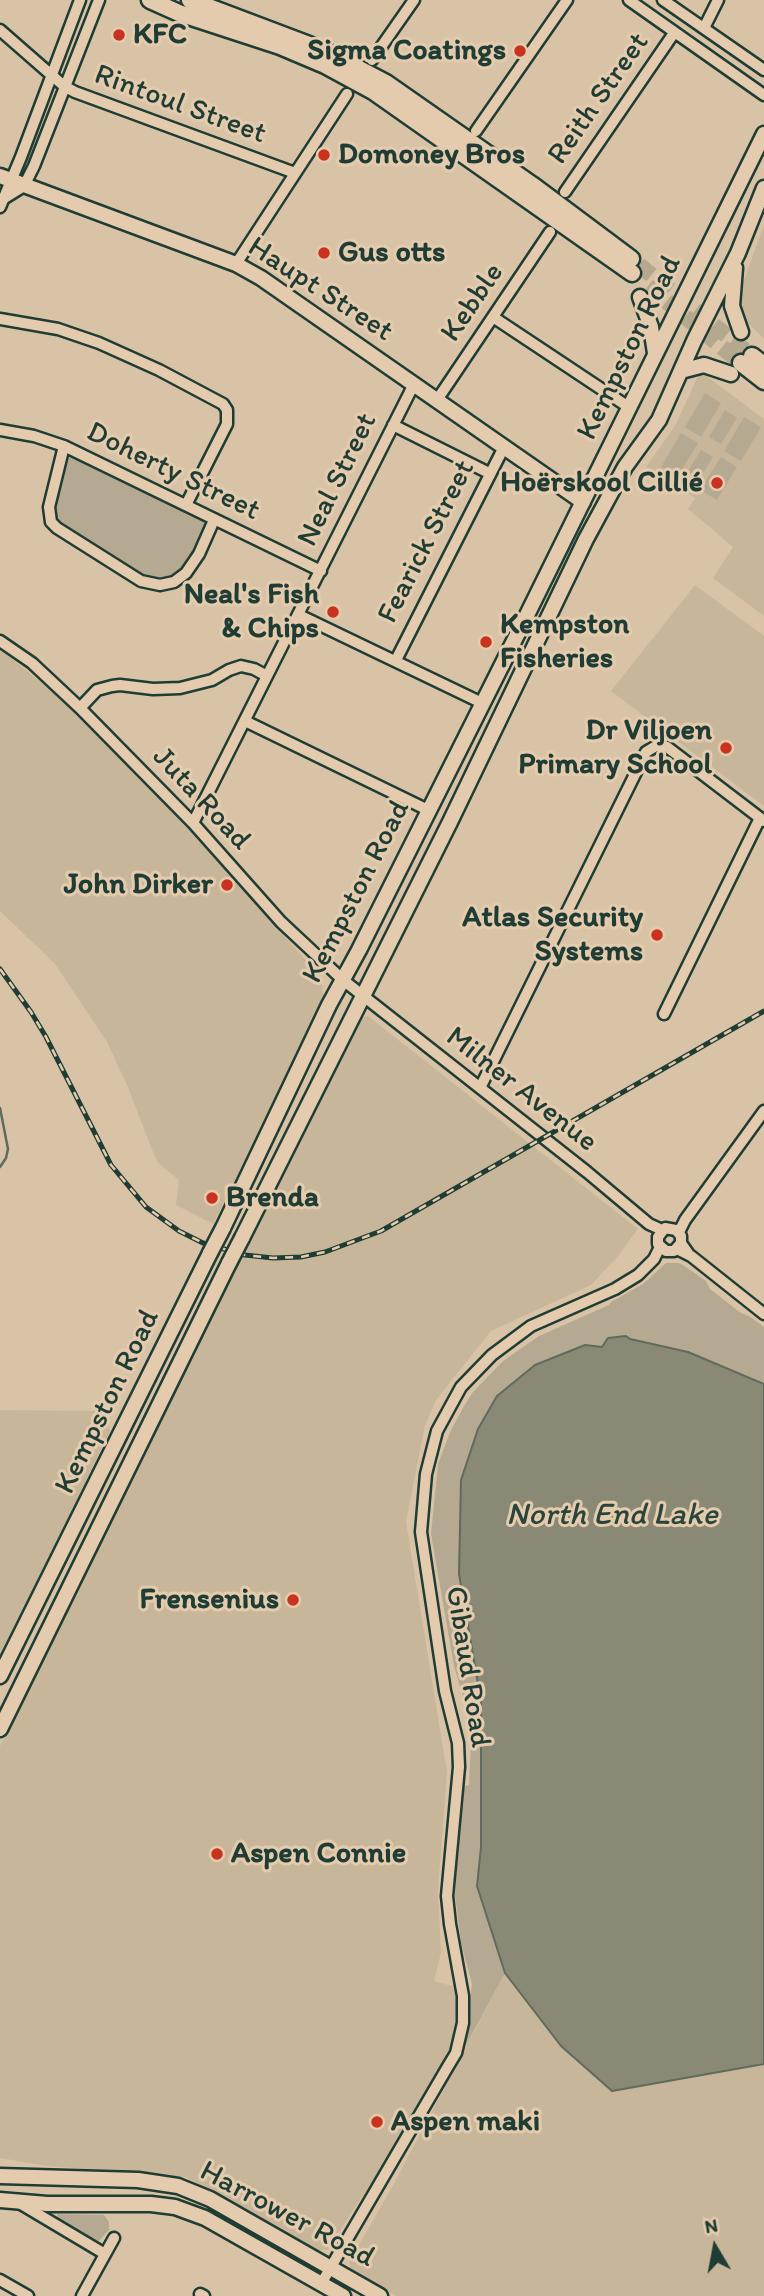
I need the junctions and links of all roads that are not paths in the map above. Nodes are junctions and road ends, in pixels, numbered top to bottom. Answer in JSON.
{"nodes":[{"id":1,"x":80,"y":0,"type":"edge"},
{"id":2,"x":99,"y":0,"type":"edge"},
{"id":3,"x":150,"y":0,"type":"edge"},
{"id":4,"x":190,"y":0,"type":"edge"},
{"id":5,"x":414,"y":0,"type":"edge"},
{"id":6,"x":567,"y":0,"type":"edge"},
{"id":7,"x":629,"y":0,"type":"edge"},
{"id":8,"x":663,"y":0,"type":"edge"},
{"id":9,"x":718,"y":0,"type":"edge"},
{"id":10,"x":704,"y":28,"type":"junction"},
{"id":11,"x":0,"y":30,"type":"edge"},
{"id":12,"x":674,"y":33,"type":"junction"},
{"id":13,"x":372,"y":60,"type":"dead end"},
{"id":14,"x":764,"y":70,"type":"edge"},
{"id":15,"x":52,"y":76,"type":"junction"},
{"id":16,"x":64,"y":86,"type":"junction"},
{"id":17,"x":347,"y":94,"type":"dead end"},
{"id":18,"x":764,"y":95,"type":"edge"},
{"id":19,"x":476,"y":131,"type":"dead end"},
{"id":20,"x":764,"y":134,"type":"edge"},
{"id":21,"x":295,"y":173,"type":"junction"},
{"id":22,"x":5,"y":178,"type":"edge"},
{"id":23,"x":24,"y":186,"type":"junction"},
{"id":24,"x":764,"y":188,"type":"edge"},
{"id":25,"x":565,"y":192,"type":"dead end"},
{"id":26,"x":2,"y":203,"type":"edge"},
{"id":27,"x":550,"y":232,"type":"dead end"},
{"id":28,"x":738,"y":253,"type":"junction"},
{"id":29,"x":236,"y":264,"type":"junction"},
{"id":30,"x":640,"y":297,"type":"dead end"},
{"id":31,"x":493,"y":317,"type":"junction"},
{"id":32,"x":0,"y":319,"type":"edge"},
{"id":33,"x":741,"y":332,"type":"dead end"},
{"id":34,"x":655,"y":354,"type":"junction"},
{"id":35,"x":747,"y":364,"type":"edge"},
{"id":36,"x":681,"y":371,"type":"junction"},
{"id":37,"x":764,"y":381,"type":"edge"},
{"id":38,"x":414,"y":384,"type":"junction"},
{"id":39,"x":437,"y":400,"type":"junction"},
{"id":40,"x":630,"y":408,"type":"junction"},
{"id":41,"x":393,"y":425,"type":"junction"},
{"id":42,"x":0,"y":430,"type":"edge"},
{"id":43,"x":64,"y":446,"type":"junction"},
{"id":44,"x":503,"y":447,"type":"junction"},
{"id":45,"x":489,"y":472,"type":"junction"},
{"id":46,"x":583,"y":502,"type":"junction"},
{"id":47,"x":186,"y":505,"type":"junction"},
{"id":48,"x":214,"y":520,"type":"junction"},
{"id":49,"x":321,"y":571,"type":"junction"},
{"id":50,"x":299,"y":615,"type":"junction"},
{"id":51,"x":0,"y":641,"type":"edge"},
{"id":52,"x":396,"y":660,"type":"junction"},
{"id":53,"x":267,"y":676,"type":"junction"},
{"id":54,"x":482,"y":703,"type":"junction"},
{"id":55,"x":80,"y":708,"type":"junction"},
{"id":56,"x":245,"y":721,"type":"junction"},
{"id":57,"x":428,"y":810,"type":"junction"},
{"id":58,"x":762,"y":820,"type":"edge"},
{"id":59,"x":194,"y":823,"type":"junction"},
{"id":60,"x":343,"y":980,"type":"junction"},
{"id":61,"x":361,"y":996,"type":"junction"},
{"id":62,"x":664,"y":1014,"type":"dead end"},
{"id":63,"x":480,"y":1088,"type":"junction"},
{"id":64,"x":764,"y":1111,"type":"edge"},
{"id":65,"x":670,"y":1240,"type":"junction"},
{"id":66,"x":764,"y":1314,"type":"edge"},
{"id":67,"x":0,"y":1676,"type":"edge"},
{"id":68,"x":0,"y":1728,"type":"edge"},
{"id":69,"x":0,"y":2176,"type":"edge"},
{"id":70,"x":0,"y":2200,"type":"edge"},
{"id":71,"x":19,"y":2203,"type":"junction"},
{"id":72,"x":114,"y":2238,"type":"dead end"},
{"id":73,"x":105,"y":2254,"type":"junction"},
{"id":74,"x":331,"y":2267,"type":"junction"},
{"id":75,"x":0,"y":2280,"type":"edge"},
{"id":76,"x":321,"y":2284,"type":"junction"},
{"id":77,"x":28,"y":2296,"type":"edge"},
{"id":78,"x":82,"y":2296,"type":"edge"},
{"id":79,"x":343,"y":2296,"type":"edge"},
{"id":80,"x":380,"y":2296,"type":"edge"}],
"edges":[{"from":1,"to":15,"type":"street"},
{"from":2,"to":16,"type":"street"},
{"from":3,"to":4,"type":"main road"},
{"from":5,"to":13,"type":"street"},
{"from":6,"to":19,"type":"street"},
{"from":7,"to":12,"type":"street"},
{"from":8,"to":10,"type":"street"},
{"from":9,"to":10,"type":"street"},
{"from":10,"to":14,"type":"street"},
{"from":11,"to":15,"type":"street","name":"Rintoul Street"},
{"from":12,"to":18,"type":"street"},
{"from":12,"to":25,"type":"street","name":"Reith Street"},
{"from":15,"to":16,"type":"street","name":"Rintoul Street"},
{"from":15,"to":22,"type":"street"},
{"from":16,"to":21,"type":"street","name":"Rintoul Street"},
{"from":16,"to":23,"type":"street"},
{"from":17,"to":21,"type":"street"},
{"from":20,"to":34,"type":"main road","name":"Kempston Road"},
{"from":21,"to":29,"type":"street"},
{"from":22,"to":23,"type":"main road","name":"Haupt Street"},
{"from":22,"to":26,"type":"street"},
{"from":23,"to":26,"type":"street"},
{"from":23,"to":29,"type":"main road","name":"Haupt Street"},
{"from":24,"to":28,"type":"main road","name":"Kempston Road"},
{"from":27,"to":31,"type":"street","name":"Kebble"},
{"from":28,"to":33,"type":"main road"},
{"from":28,"to":36,"type":"main road","name":"Kempston Road"},
{"from":29,"to":38,"type":"main road","name":"Haupt Street"},
{"from":30,"to":34,"type":"main road"},
{"from":31,"to":39,"type":"street","name":"Kebble"},
{"from":31,"to":40,"type":"street"},
{"from":32,"to":47,"type":"street"},
{"from":34,"to":40,"type":"main road","name":"Kempston Road"},
{"from":35,"to":36,"type":"main road"},
{"from":35,"to":37,"type":"main road"},
{"from":36,"to":61,"type":"main road","name":"Kempston Road"},
{"from":38,"to":39,"type":"main road","name":"Haupt Street"},
{"from":38,"to":41,"type":"street","name":"Neal Street"},
{"from":39,"to":44,"type":"main road","name":"Haupt Street"},
{"from":40,"to":46,"type":"main road","name":"Kempston Road"},
{"from":41,"to":45,"type":"street"},
{"from":41,"to":49,"type":"street","name":"Neal Street"},
{"from":42,"to":43,"type":"street","name":"Doherty Street"},
{"from":43,"to":47,"type":"street","name":"Doherty Street"},
{"from":43,"to":48,"type":"street"},
{"from":44,"to":45,"type":"street","name":"Fearick Street"},
{"from":44,"to":46,"type":"main road","name":"Haupt Street"},
{"from":45,"to":52,"type":"street","name":"Fearick Street"},
{"from":46,"to":54,"type":"main road","name":"Kempston Road"},
{"from":47,"to":48,"type":"street","name":"Doherty Street"},
{"from":48,"to":49,"type":"street","name":"Doherty Street"},
{"from":49,"to":50,"type":"street","name":"Neal Street"},
{"from":50,"to":52,"type":"street"},
{"from":50,"to":53,"type":"street","name":"Neal Street"},
{"from":51,"to":55,"type":"street","name":"Juta Road"},
{"from":52,"to":54,"type":"street"},
{"from":53,"to":55,"type":"street"},
{"from":53,"to":56,"type":"street","name":"Neal Street"},
{"from":54,"to":57,"type":"main road","name":"Kempston Road"},
{"from":55,"to":59,"type":"street","name":"Juta Road"},
{"from":56,"to":57,"type":"street"},
{"from":56,"to":59,"type":"street","name":"Neal Street"},
{"from":57,"to":60,"type":"main road","name":"Kempston Road"},
{"from":58,"to":62,"type":"street"},
{"from":58,"to":63,"type":"street"},
{"from":59,"to":60,"type":"street","name":"Juta Road"},
{"from":60,"to":61,"type":"street","name":"Juta Road"},
{"from":60,"to":67,"type":"main road","name":"Kempston Road","bridge":true},
{"from":61,"to":63,"type":"street","name":"Milner Avenue"},
{"from":61,"to":68,"type":"main road","name":"Kempston Road","bridge":true},
{"from":63,"to":65,"type":"street","name":"Milner Avenue"},
{"from":64,"to":65,"type":"street","name":"Gibaud Road"},
{"from":65,"to":66,"type":"street","name":"Milner Avenue"},
{"from":65,"to":74,"type":"street","name":"Gibaud Road"},
{"from":69,"to":74,"type":"main road","name":"Harrower Road"},
{"from":70,"to":71,"type":"main road","name":"Harrower Road"},
{"from":71,"to":73,"type":"street"},
{"from":71,"to":76,"type":"main road","name":"Harrower Road"},
{"from":72,"to":73,"type":"street"},
{"from":73,"to":78,"type":"street"},
{"from":74,"to":76,"type":"street","name":"Gibaud Road"},
{"from":74,"to":80,"type":"main road","name":"Harrower Road"},
{"from":75,"to":77,"type":"street"},
{"from":76,"to":79,"type":"main road","name":"Harrower Road"}]}
